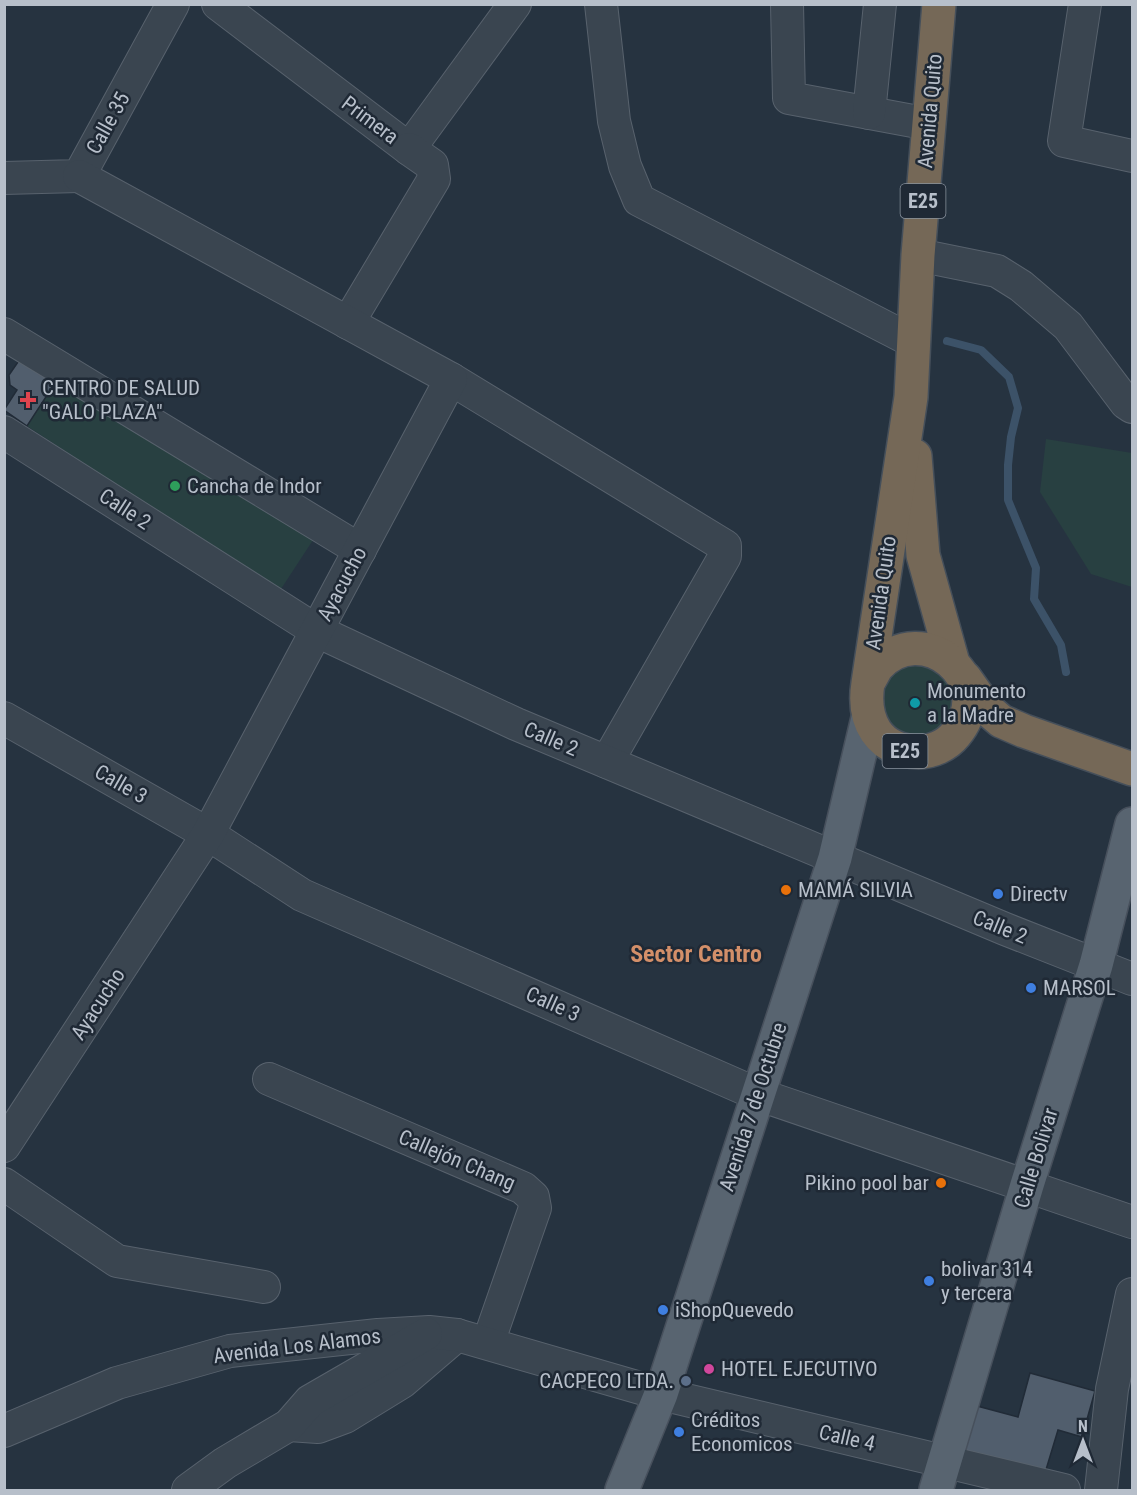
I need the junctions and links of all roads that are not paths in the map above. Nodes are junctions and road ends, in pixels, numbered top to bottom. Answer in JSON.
{"nodes":[{"id":1,"x":173,"y":4,"type":"edge"},
{"id":2,"x":218,"y":4,"type":"edge"},
{"id":3,"x":515,"y":4,"type":"edge"},
{"id":4,"x":601,"y":4,"type":"edge"},
{"id":5,"x":787,"y":4,"type":"edge"},
{"id":6,"x":880,"y":4,"type":"edge"},
{"id":7,"x":939,"y":4,"type":"edge"},
{"id":8,"x":1084,"y":4,"type":"edge"},
{"id":9,"x":869,"y":113,"type":"junction"},
{"id":10,"x":929,"y":124,"type":"junction"},
{"id":11,"x":409,"y":149,"type":"junction"},
{"id":12,"x":1132,"y":156,"type":"edge"},
{"id":13,"x":79,"y":176,"type":"junction"},
{"id":14,"x":4,"y":178,"type":"edge"},
{"id":15,"x":918,"y":255,"type":"junction"},
{"id":16,"x":348,"y":323,"type":"junction"},
{"id":17,"x":4,"y":334,"type":"edge"},
{"id":18,"x":914,"y":342,"type":"junction"},
{"id":19,"x":451,"y":379,"type":"junction"},
{"id":20,"x":911,"y":397,"type":"junction"},
{"id":21,"x":1132,"y":407,"type":"edge"},
{"id":22,"x":4,"y":432,"type":"edge"},
{"id":23,"x":360,"y":550,"type":"junction"},
{"id":24,"x":317,"y":631,"type":"junction"},
{"id":25,"x":958,"y":670,"type":"junction"},
{"id":26,"x":868,"y":683,"type":"junction"},
{"id":27,"x":4,"y":718,"type":"edge"},
{"id":28,"x":868,"y":718,"type":"junction"},
{"id":29,"x":953,"y":738,"type":"junction"},
{"id":30,"x":1049,"y":739,"type":"junction"},
{"id":31,"x":607,"y":762,"type":"junction"},
{"id":32,"x":1132,"y":769,"type":"edge"},
{"id":33,"x":1132,"y":824,"type":"edge"},
{"id":34,"x":208,"y":834,"type":"junction"},
{"id":35,"x":835,"y":858,"type":"junction"},
{"id":36,"x":1096,"y":965,"type":"junction"},
{"id":37,"x":1132,"y":979,"type":"edge"},
{"id":38,"x":269,"y":1079,"type":"dead end"},
{"id":39,"x":757,"y":1094,"type":"junction"},
{"id":40,"x":4,"y":1146,"type":"edge"},
{"id":41,"x":4,"y":1184,"type":"edge"},
{"id":42,"x":1027,"y":1185,"type":"junction"},
{"id":43,"x":1132,"y":1222,"type":"edge"},
{"id":44,"x":264,"y":1287,"type":"dead end"},
{"id":45,"x":1132,"y":1294,"type":"edge"},
{"id":46,"x":443,"y":1334,"type":"junction"},
{"id":47,"x":488,"y":1343,"type":"junction"},
{"id":48,"x":661,"y":1394,"type":"junction"},
{"id":49,"x":4,"y":1431,"type":"edge"},
{"id":50,"x":941,"y":1476,"type":"edge"},
{"id":51,"x":188,"y":1491,"type":"edge"},
{"id":52,"x":622,"y":1491,"type":"edge"},
{"id":53,"x":1064,"y":1491,"type":"edge"},
{"id":54,"x":1101,"y":1491,"type":"edge"}],
"edges":[{"from":1,"to":13,"type":"street","name":"Calle 35"},
{"from":2,"to":11,"type":"street","name":"Primera"},
{"from":3,"to":11,"type":"street","name":"Primera"},
{"from":4,"to":18,"type":"street"},
{"from":5,"to":9,"type":"street"},
{"from":6,"to":9,"type":"street"},
{"from":7,"to":10,"type":"highway","name":"Avenida Quito","number":"E25"},
{"from":8,"to":12,"type":"street"},
{"from":9,"to":10,"type":"street"},
{"from":10,"to":15,"type":"highway","name":"Avenida Quito","number":"E25"},
{"from":11,"to":16,"type":"street"},
{"from":13,"to":14,"type":"street","name":"Calle 35"},
{"from":13,"to":16,"type":"street"},
{"from":15,"to":18,"type":"highway","name":"Avenida Quito","number":"E25"},
{"from":15,"to":21,"type":"street"},
{"from":16,"to":19,"type":"street"},
{"from":17,"to":23,"type":"street"},
{"from":18,"to":20,"type":"highway","name":"Avenida Quito","number":"E25"},
{"from":19,"to":23,"type":"street","name":"Ayacucho"},
{"from":19,"to":31,"type":"street"},
{"from":20,"to":25,"type":"highway","name":"Avenida Quito","number":"E25"},
{"from":20,"to":26,"type":"highway","name":"Avenida Quito","number":"E25"},
{"from":22,"to":24,"type":"street","name":"Calle 2"},
{"from":23,"to":24,"type":"street","name":"Ayacucho"},
{"from":24,"to":31,"type":"street","name":"Calle 2"},
{"from":24,"to":34,"type":"street","name":"Ayacucho"},
{"from":25,"to":26,"type":"highway","number":"E25"},
{"from":25,"to":29,"type":"highway","number":"E25"},
{"from":25,"to":30,"type":"highway","number":"E25"},
{"from":26,"to":28,"type":"highway","number":"E25"},
{"from":27,"to":34,"type":"street","name":"Calle 3"},
{"from":28,"to":29,"type":"highway","number":"E25"},
{"from":28,"to":35,"type":"main road","name":"Avenida 7 de Octubre"},
{"from":29,"to":30,"type":"highway","number":"E25"},
{"from":30,"to":32,"type":"highway","number":"E25"},
{"from":31,"to":35,"type":"street","name":"Calle 2"},
{"from":33,"to":36,"type":"main road","name":"Calle Bolivar"},
{"from":34,"to":39,"type":"street","name":"Calle 3"},
{"from":34,"to":40,"type":"street","name":"Ayacucho"},
{"from":35,"to":36,"type":"street","name":"Calle 2"},
{"from":35,"to":39,"type":"main road","name":"Avenida 7 de Octubre"},
{"from":36,"to":37,"type":"street","name":"Calle 2"},
{"from":36,"to":42,"type":"main road","name":"Calle Bolivar"},
{"from":38,"to":47,"type":"street","name":"Callejón Chang"},
{"from":39,"to":42,"type":"street","name":"Calle 3"},
{"from":39,"to":48,"type":"main road","name":"Avenida 7 de Octubre"},
{"from":41,"to":44,"type":"street"},
{"from":42,"to":43,"type":"street","name":"Calle 3"},
{"from":42,"to":50,"type":"main road","name":"Calle Bolivar"},
{"from":45,"to":54,"type":"street"},
{"from":46,"to":47,"type":"street","name":"Calle 4"},
{"from":46,"to":49,"type":"street","name":"Avenida Los Alamos"},
{"from":46,"to":51,"type":"street"},
{"from":47,"to":48,"type":"street","name":"Calle 4"},
{"from":48,"to":50,"type":"street","name":"Calle 4"},
{"from":48,"to":52,"type":"main road","name":"Avenida 7 de Octubre"},
{"from":50,"to":53,"type":"street","name":"Calle 4"}]}
